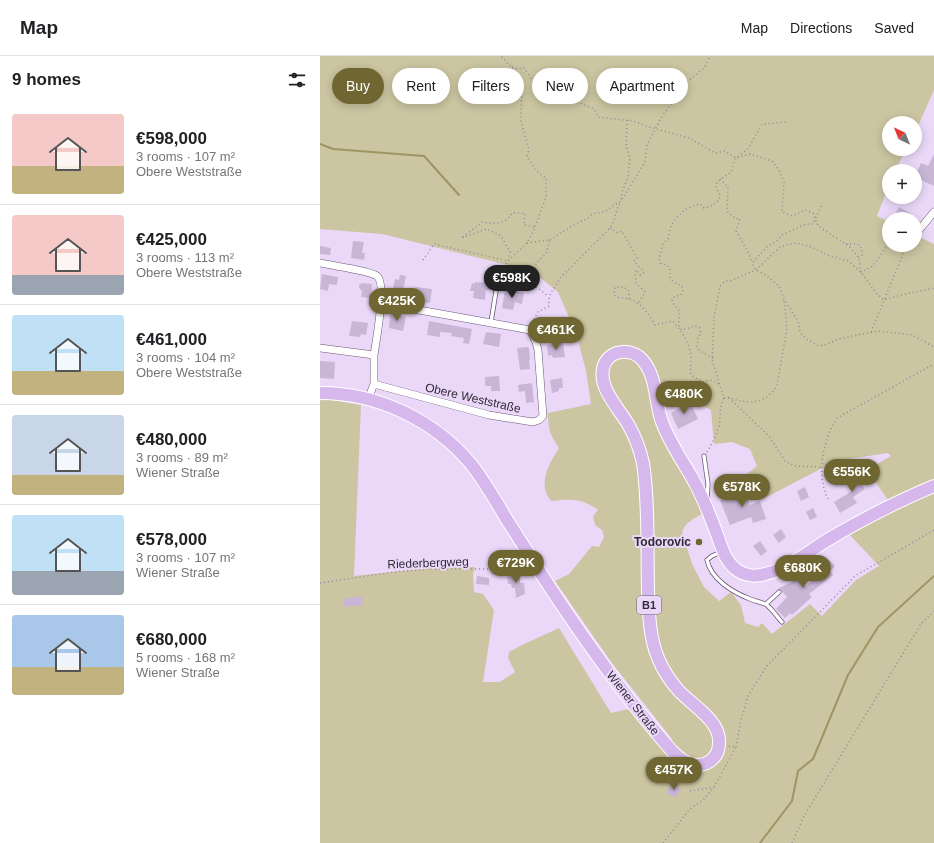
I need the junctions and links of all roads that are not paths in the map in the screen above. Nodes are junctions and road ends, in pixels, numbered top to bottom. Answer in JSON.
{"nodes":[{"id":1,"x":934,"y":212,"type":"edge"},
{"id":2,"x":922,"y":227,"type":"edge"},
{"id":3,"x":320,"y":264,"type":"edge"},
{"id":4,"x":498,"y":279,"type":"road end"},
{"id":5,"x":380,"y":303,"type":"junction"},
{"id":6,"x":491,"y":322,"type":"junction"},
{"id":7,"x":320,"y":348,"type":"edge"},
{"id":8,"x":374,"y":355,"type":"junction"},
{"id":9,"x":374,"y":384,"type":"junction"},
{"id":10,"x":320,"y":393,"type":"edge"},
{"id":11,"x":368,"y":399,"type":"junction"},
{"id":12,"x":704,"y":456,"type":"road end"},
{"id":13,"x":934,"y":486,"type":"edge"},
{"id":14,"x":707,"y":508,"type":"junction"},
{"id":15,"x":723,"y":551,"type":"junction"},
{"id":16,"x":779,"y":592,"type":"dead end"},
{"id":17,"x":766,"y":604,"type":"junction"},
{"id":18,"x":782,"y":622,"type":"dead end"}],
"edges":[{"from":1,"to":2,"type":"street"},
{"from":3,"to":5,"type":"street"},
{"from":4,"to":6,"type":"lane"},
{"from":5,"to":6,"type":"street"},
{"from":5,"to":8,"type":"street"},
{"from":6,"to":9,"type":"street","name":"Obere Weststraße"},
{"from":7,"to":8,"type":"street"},
{"from":8,"to":9,"type":"street"},
{"from":9,"to":11,"type":"street"},
{"from":10,"to":11,"type":"main road","name":"Wiener Straße"},
{"from":11,"to":14,"type":"main road","name":"Wiener Straße","number":"B1"},
{"from":12,"to":14,"type":"lane"},
{"from":13,"to":15,"type":"main road","number":"B1"},
{"from":14,"to":15,"type":"main road","number":"B1"},
{"from":15,"to":17,"type":"lane"},
{"from":16,"to":17,"type":"lane"},
{"from":17,"to":18,"type":"lane"}]}
